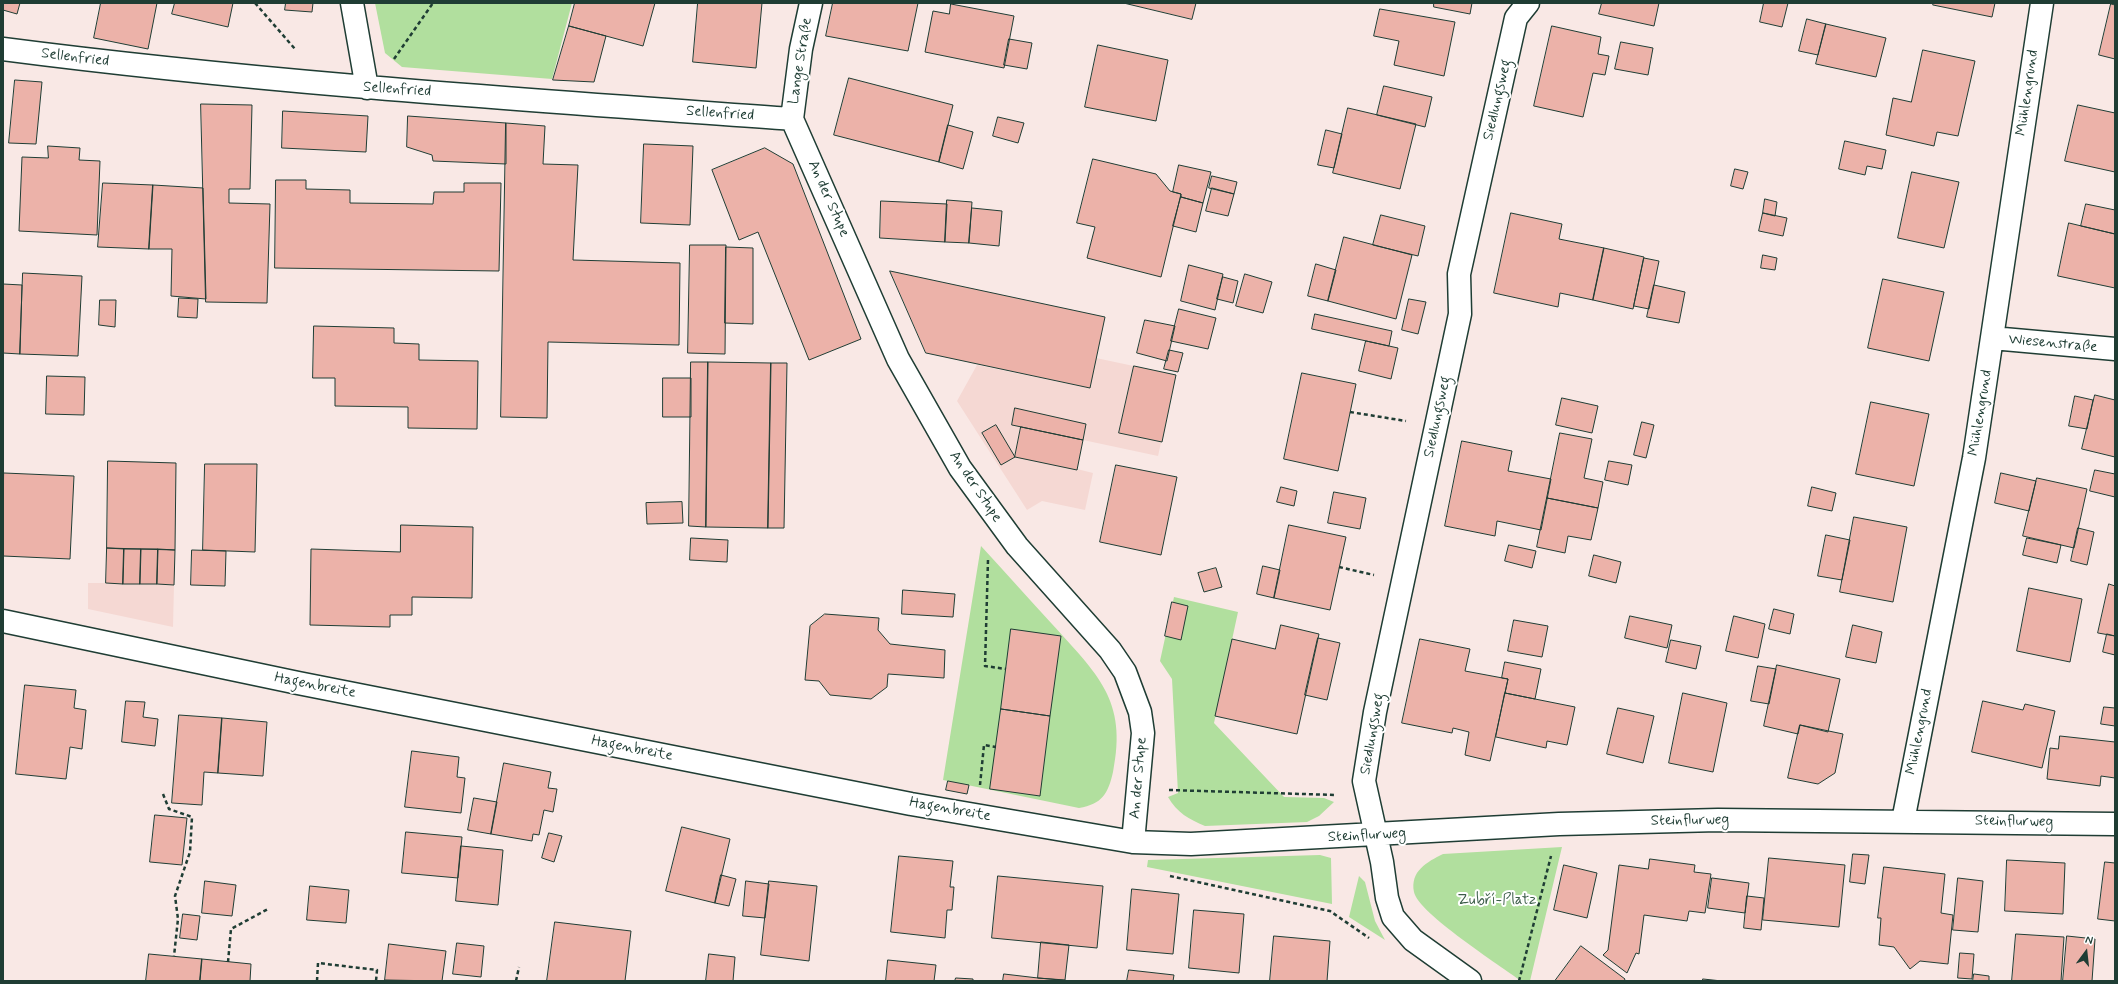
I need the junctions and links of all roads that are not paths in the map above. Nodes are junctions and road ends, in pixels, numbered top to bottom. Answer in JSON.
{"nodes":[{"id":1,"x":352,"y":3,"type":"edge"},
{"id":2,"x":811,"y":3,"type":"edge"},
{"id":3,"x":1528,"y":3,"type":"edge"},
{"id":4,"x":2042,"y":3,"type":"edge"},
{"id":5,"x":3,"y":49,"type":"edge"},
{"id":6,"x":367,"y":88,"type":"junction"},
{"id":7,"x":792,"y":119,"type":"junction"},
{"id":8,"x":1992,"y":338,"type":"junction"},
{"id":9,"x":2115,"y":348,"type":"edge"},
{"id":10,"x":3,"y":621,"type":"edge"},
{"id":11,"x":1903,"y":821,"type":"junction"},
{"id":12,"x":2115,"y":824,"type":"edge"},
{"id":13,"x":1376,"y":835,"type":"junction"},
{"id":14,"x":1266,"y":840,"type":"joint"},
{"id":15,"x":1133,"y":842,"type":"junction"},
{"id":16,"x":1470,"y":981,"type":"edge"}],
"edges":[{"from":1,"to":6,"type":"street"},
{"from":2,"to":7,"type":"street","name":"Lange Straße"},
{"from":3,"to":13,"type":"street","name":"Siedlungsweg"},
{"from":4,"to":8,"type":"street","name":"Mühlengrund"},
{"from":5,"to":6,"type":"street","name":"Sellenfried"},
{"from":6,"to":7,"type":"street","name":"Sellenfried"},
{"from":7,"to":15,"type":"street","name":"An der Stupe"},
{"from":8,"to":9,"type":"street","name":"Wiesenstraße"},
{"from":8,"to":11,"type":"street","name":"Mühlengrund"},
{"from":10,"to":15,"type":"street","name":"Hagenbreite"},
{"from":11,"to":12,"type":"street","name":"Steinflurweg"},
{"from":11,"to":13,"type":"street","name":"Steinflurweg"},
{"from":13,"to":14,"type":"street","name":"Steinflurweg"},
{"from":13,"to":16,"type":"street","name":"Siedlungsweg"},
{"from":14,"to":15,"type":"street","name":"Hagenbreite"}]}
